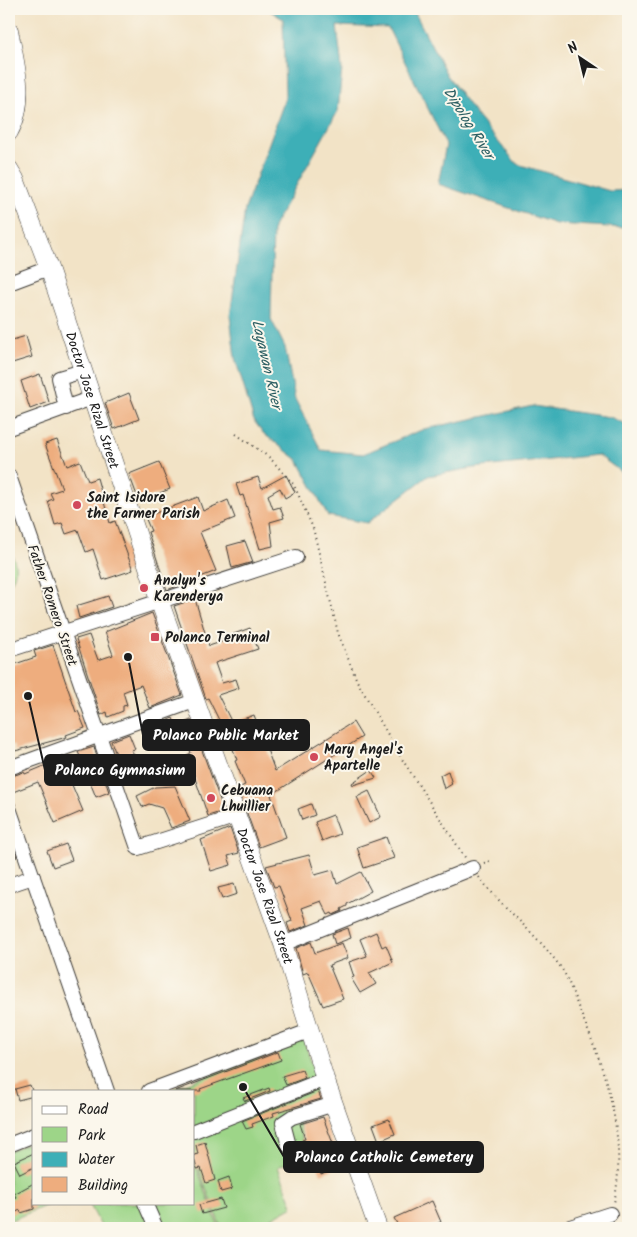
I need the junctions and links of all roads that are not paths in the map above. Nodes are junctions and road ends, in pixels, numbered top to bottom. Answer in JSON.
{"nodes":[{"id":1,"x":9,"y":30,"type":"edge"},
{"id":2,"x":9,"y":132,"type":"edge"},
{"id":3,"x":9,"y":169,"type":"edge"},
{"id":4,"x":49,"y":268,"type":"junction"},
{"id":5,"x":9,"y":283,"type":"edge"},
{"id":6,"x":83,"y":371,"type":"junction"},
{"id":7,"x":92,"y":398,"type":"junction"},
{"id":8,"x":66,"y":408,"type":"junction"},
{"id":9,"x":9,"y":428,"type":"edge"},
{"id":10,"x":9,"y":476,"type":"edge"},
{"id":11,"x":296,"y":556,"type":"dead end"},
{"id":12,"x":159,"y":600,"type":"junction"},
{"id":13,"x":61,"y":632,"type":"junction"},
{"id":14,"x":9,"y":650,"type":"edge"},
{"id":15,"x":197,"y":700,"type":"junction"},
{"id":16,"x":99,"y":735,"type":"junction"},
{"id":17,"x":9,"y":768,"type":"edge"},
{"id":18,"x":9,"y":808,"type":"edge"},
{"id":19,"x":237,"y":816,"type":"junction"},
{"id":20,"x":473,"y":868,"type":"road end"},
{"id":21,"x":33,"y":877,"type":"junction"},
{"id":22,"x":9,"y":885,"type":"edge"},
{"id":23,"x":283,"y":944,"type":"junction"},
{"id":24,"x":309,"y":1032,"type":"junction"},
{"id":25,"x":325,"y":1079,"type":"junction"},
{"id":26,"x":107,"y":1090,"type":"edge"},
{"id":27,"x":152,"y":1090,"type":"edge"},
{"id":28,"x":334,"y":1104,"type":"junction"},
{"id":29,"x":195,"y":1131,"type":"edge"},
{"id":30,"x":32,"y":1136,"type":"edge"},
{"id":31,"x":9,"y":1145,"type":"edge"},
{"id":32,"x":290,"y":1146,"type":"dead end"},
{"id":33,"x":146,"y":1204,"type":"edge"},
{"id":34,"x":610,"y":1214,"type":"road end"},
{"id":35,"x":156,"y":1228,"type":"edge"},
{"id":36,"x":378,"y":1228,"type":"edge"},
{"id":37,"x":567,"y":1228,"type":"edge"}],
"edges":[{"from":1,"to":2,"type":"main road"},
{"from":3,"to":4,"type":"main road","name":"Doctor Jose Rizal Street"},
{"from":4,"to":5,"type":"street"},
{"from":4,"to":6,"type":"main road","name":"Doctor Jose Rizal Street"},
{"from":6,"to":7,"type":"main road","name":"Doctor Jose Rizal Street"},
{"from":6,"to":8,"type":"street"},
{"from":7,"to":8,"type":"street"},
{"from":7,"to":12,"type":"main road","name":"Doctor Jose Rizal Street"},
{"from":8,"to":9,"type":"street"},
{"from":10,"to":13,"type":"street","name":"Father Romero Street"},
{"from":11,"to":12,"type":"street"},
{"from":12,"to":13,"type":"street"},
{"from":12,"to":15,"type":"main road","name":"Doctor Jose Rizal Street"},
{"from":13,"to":14,"type":"street"},
{"from":13,"to":16,"type":"street","name":"Father Romero Street"},
{"from":15,"to":16,"type":"street"},
{"from":15,"to":19,"type":"main road","name":"Doctor Jose Rizal Street"},
{"from":16,"to":17,"type":"street"},
{"from":16,"to":19,"type":"street","name":"Father Romero Street"},
{"from":18,"to":21,"type":"street"},
{"from":19,"to":23,"type":"main road","name":"Doctor Jose Rizal Street"},
{"from":20,"to":23,"type":"street"},
{"from":21,"to":22,"type":"street"},
{"from":21,"to":26,"type":"street"},
{"from":23,"to":24,"type":"main road","name":"Doctor Jose Rizal Street"},
{"from":24,"to":25,"type":"main road","name":"Doctor Jose Rizal Street"},
{"from":24,"to":27,"type":"street"},
{"from":25,"to":28,"type":"main road","name":"Doctor Jose Rizal Street"},
{"from":25,"to":29,"type":"street"},
{"from":28,"to":32,"type":"street"},
{"from":28,"to":36,"type":"main road","name":"Doctor Jose Rizal Street"},
{"from":30,"to":31,"type":"street"},
{"from":33,"to":35,"type":"street"},
{"from":34,"to":37,"type":"street"}]}
